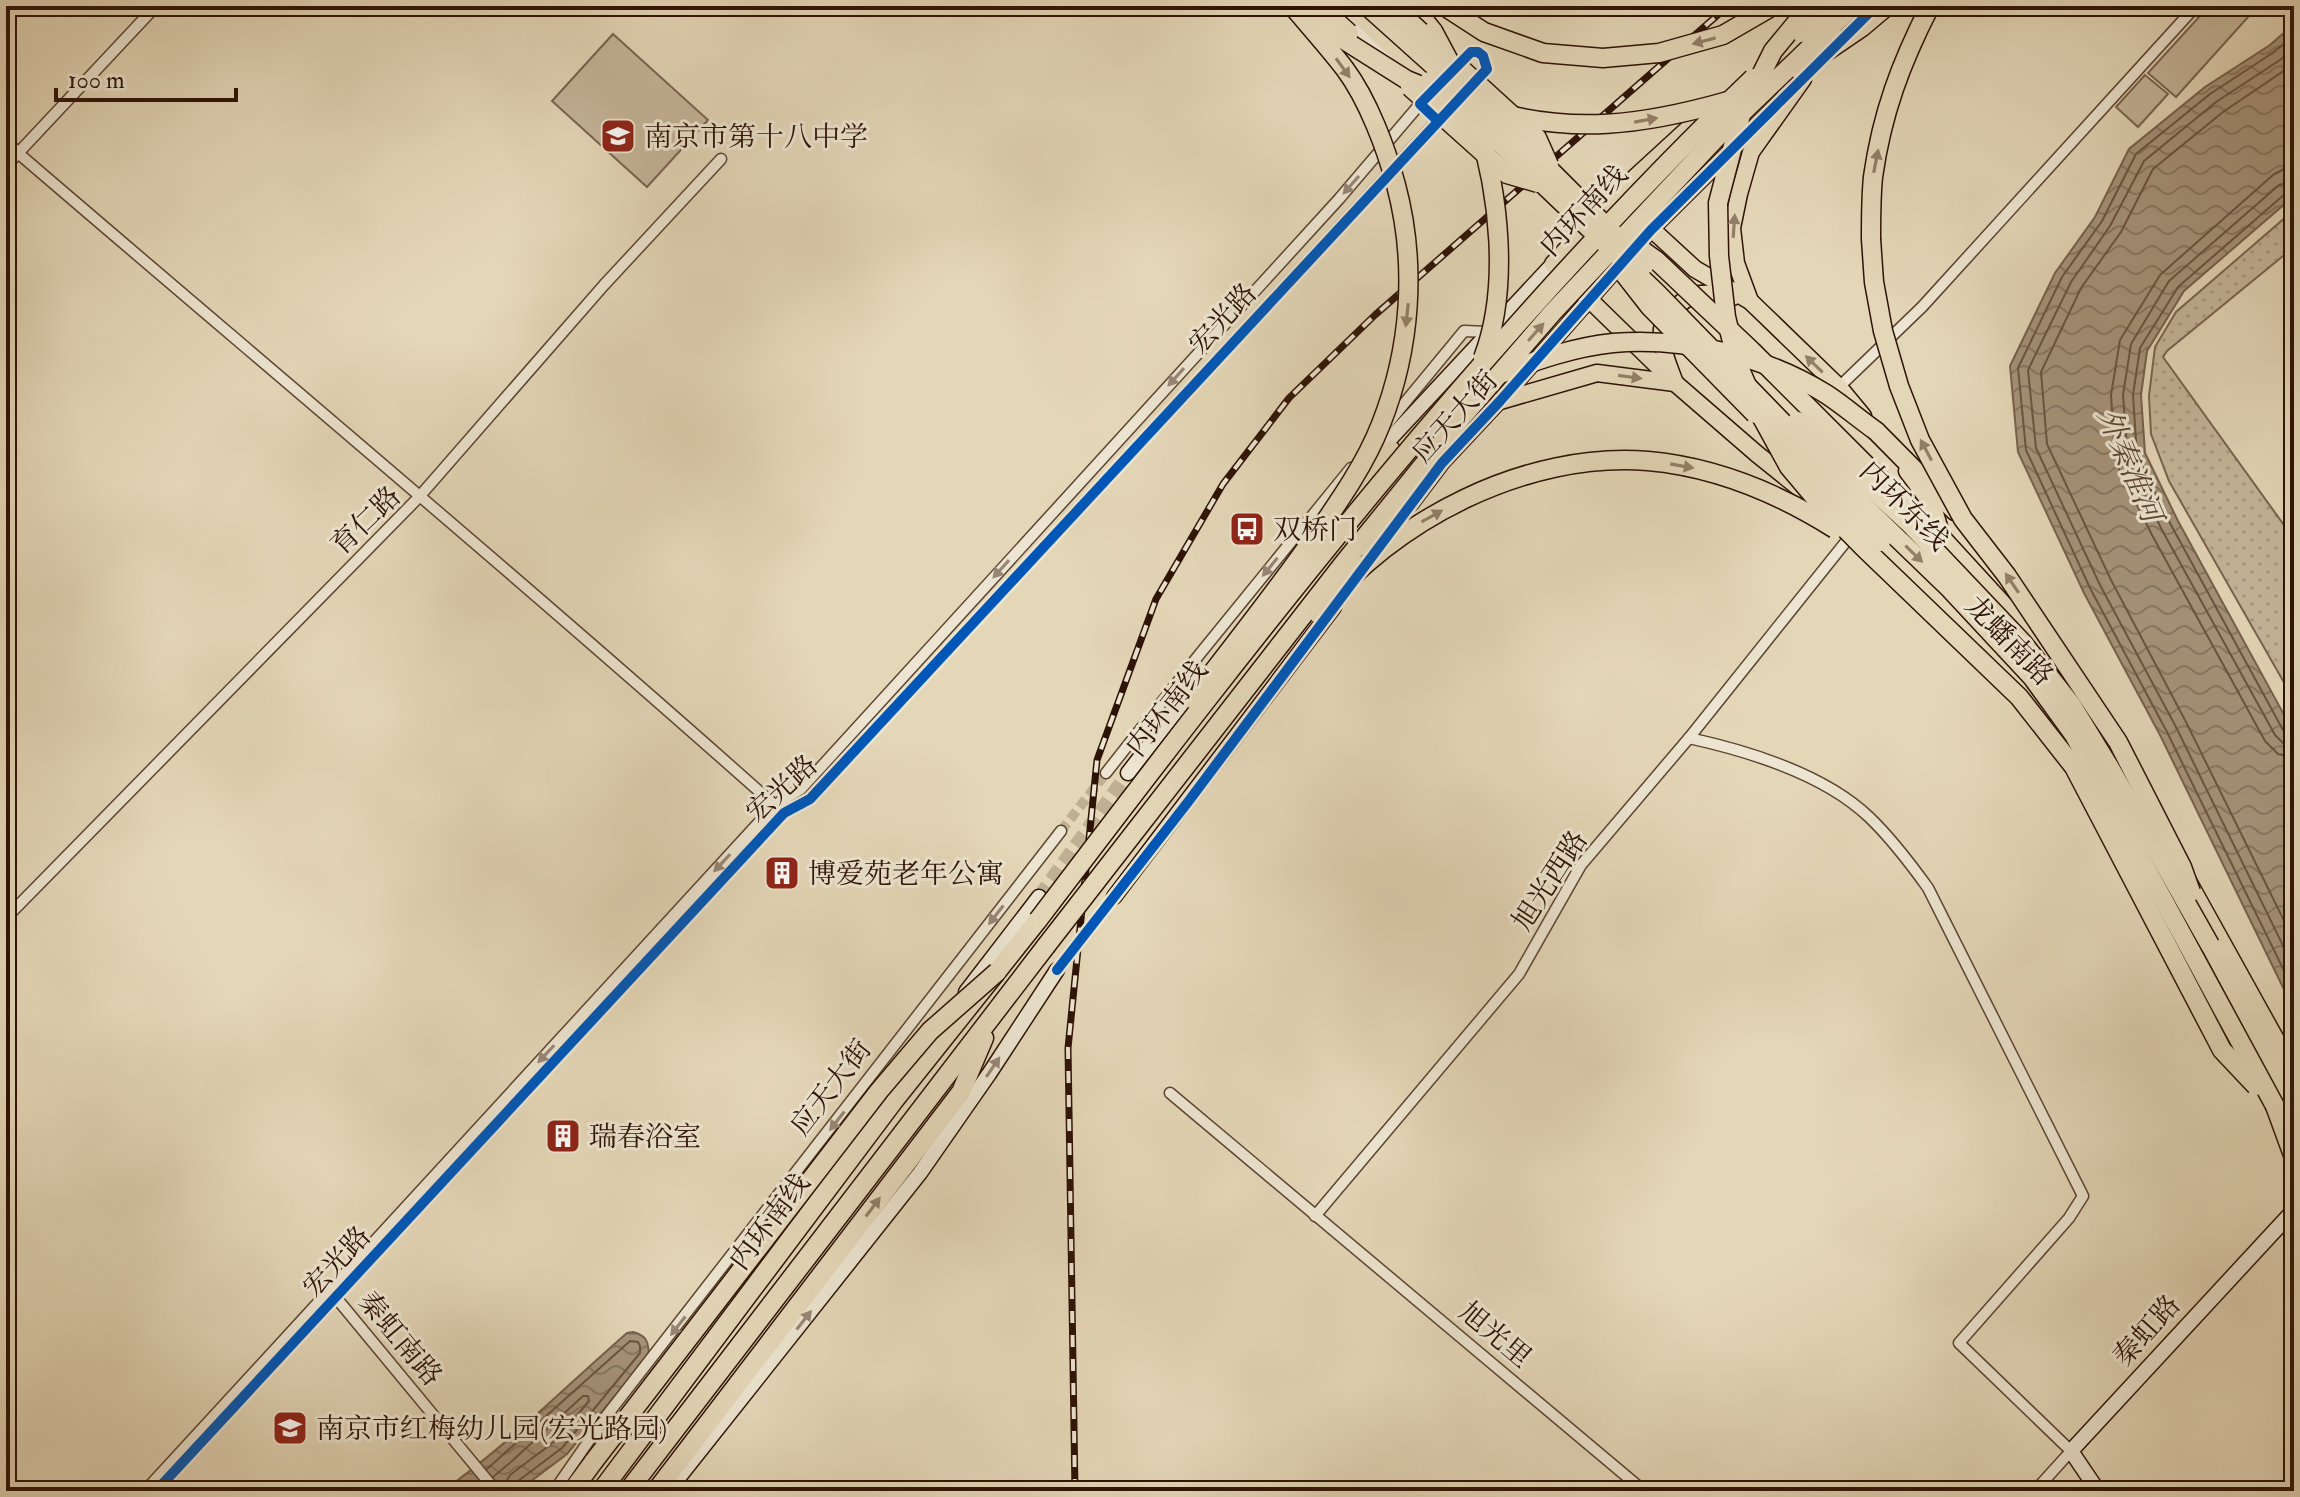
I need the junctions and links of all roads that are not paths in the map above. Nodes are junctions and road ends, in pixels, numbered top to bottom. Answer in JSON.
{"nodes":[{"id":1,"x":156,"y":6,"type":"edge"},
{"id":2,"x":1319,"y":6,"type":"edge"},
{"id":3,"x":1335,"y":6,"type":"edge"},
{"id":4,"x":1350,"y":6,"type":"edge"},
{"id":5,"x":1367,"y":6,"type":"edge"},
{"id":6,"x":1380,"y":6,"type":"edge"},
{"id":7,"x":1393,"y":6,"type":"edge"},
{"id":8,"x":1413,"y":6,"type":"edge"},
{"id":9,"x":1444,"y":6,"type":"edge"},
{"id":10,"x":1773,"y":6,"type":"edge"},
{"id":11,"x":1810,"y":6,"type":"edge"},
{"id":12,"x":1821,"y":6,"type":"edge"},
{"id":13,"x":1829,"y":6,"type":"edge"},
{"id":14,"x":1853,"y":6,"type":"edge"},
{"id":15,"x":1876,"y":6,"type":"edge"},
{"id":16,"x":1887,"y":6,"type":"edge"},
{"id":17,"x":1930,"y":6,"type":"edge"},
{"id":18,"x":2196,"y":6,"type":"edge"},
{"id":19,"x":1293,"y":7,"type":"edge"},
{"id":20,"x":1450,"y":73,"type":"junction"},
{"id":21,"x":1803,"y":79,"type":"junction"},
{"id":22,"x":1425,"y":99,"type":"junction"},
{"id":23,"x":1438,"y":121,"type":"junction"},
{"id":24,"x":6,"y":140,"type":"edge"},
{"id":25,"x":18,"y":153,"type":"junction"},
{"id":26,"x":721,"y":159,"type":"dead end"},
{"id":27,"x":6,"y":166,"type":"edge"},
{"id":28,"x":1546,"y":178,"type":"junction"},
{"id":29,"x":1616,"y":195,"type":"junction"},
{"id":30,"x":1593,"y":224,"type":"junction"},
{"id":31,"x":1651,"y":230,"type":"junction"},
{"id":32,"x":1553,"y":264,"type":"junction"},
{"id":33,"x":1590,"y":298,"type":"junction"},
{"id":34,"x":1750,"y":301,"type":"junction"},
{"id":35,"x":1488,"y":332,"type":"junction"},
{"id":36,"x":1675,"y":383,"type":"junction"},
{"id":37,"x":1839,"y":387,"type":"junction"},
{"id":38,"x":1500,"y":401,"type":"junction"},
{"id":39,"x":419,"y":497,"type":"junction"},
{"id":40,"x":1963,"y":519,"type":"junction"},
{"id":41,"x":1942,"y":537,"type":"junction"},
{"id":42,"x":1866,"y":540,"type":"junction"},
{"id":43,"x":1291,"y":570,"type":"junction"},
{"id":44,"x":1330,"y":599,"type":"junction"},
{"id":45,"x":1946,"y":610,"type":"junction"},
{"id":46,"x":1689,"y":738,"type":"junction"},
{"id":47,"x":1106,"y":773,"type":"tunnel mouth"},
{"id":48,"x":1128,"y":773,"type":"tunnel mouth"},
{"id":49,"x":780,"y":809,"type":"junction"},
{"id":50,"x":1061,"y":831,"type":"tunnel mouth"},
{"id":51,"x":1039,"y":897,"type":"tunnel mouth"},
{"id":52,"x":1114,"y":897,"type":"tunnel mouth"},
{"id":53,"x":6,"y":918,"type":"edge"},
{"id":54,"x":1038,"y":920,"type":"junction"},
{"id":55,"x":2210,"y":945,"type":"junction"},
{"id":56,"x":1046,"y":946,"type":"junction"},
{"id":57,"x":1057,"y":970,"type":"tunnel mouth"},
{"id":58,"x":997,"y":972,"type":"junction"},
{"id":59,"x":994,"y":1014,"type":"junction"},
{"id":60,"x":2257,"y":1031,"type":"junction"},
{"id":61,"x":2294,"y":1074,"type":"edge"},
{"id":62,"x":1170,"y":1093,"type":"dead end"},
{"id":63,"x":2294,"y":1102,"type":"edge"},
{"id":64,"x":2275,"y":1106,"type":"junction"},
{"id":65,"x":2294,"y":1142,"type":"edge"},
{"id":66,"x":2294,"y":1160,"type":"edge"},
{"id":67,"x":2294,"y":1210,"type":"edge"},
{"id":68,"x":1315,"y":1216,"type":"junction"},
{"id":69,"x":332,"y":1293,"type":"junction"},
{"id":70,"x":2071,"y":1451,"type":"junction"},
{"id":71,"x":145,"y":1491,"type":"edge"},
{"id":72,"x":156,"y":1491,"type":"edge"},
{"id":73,"x":496,"y":1491,"type":"edge"},
{"id":74,"x":554,"y":1491,"type":"edge"},
{"id":75,"x":572,"y":1491,"type":"edge"},
{"id":76,"x":579,"y":1491,"type":"edge"},
{"id":77,"x":601,"y":1491,"type":"edge"},
{"id":78,"x":628,"y":1491,"type":"edge"},
{"id":79,"x":656,"y":1491,"type":"edge"},
{"id":80,"x":668,"y":1491,"type":"edge"},
{"id":81,"x":1644,"y":1491,"type":"edge"},
{"id":82,"x":2035,"y":1491,"type":"edge"},
{"id":83,"x":2098,"y":1491,"type":"edge"}],
"edges":[{"from":1,"to":25,"type":"street"},
{"from":2,"to":28,"type":"highway","bridge":true},
{"from":3,"to":22,"type":"street"},
{"from":4,"to":28,"type":"highway","name":"内环东线","bridge":true},
{"from":5,"to":28,"type":"highway","name":"内环东线","bridge":true},
{"from":6,"to":20,"type":"street"},
{"from":7,"to":28,"type":"highway","bridge":true},
{"from":8,"to":44,"type":"highway","bridge":true},
{"from":10,"to":9,"type":"highway","one_way":true,"bridge":true},
{"from":11,"to":42,"type":"highway","bridge":true},
{"from":12,"to":29,"type":"main road","name":"应天大街"},
{"from":13,"to":54,"type":"highway","name":"内环南线","bridge":true},
{"from":56,"to":14,"type":"highway","name":"内环南线","one_way":true,"bridge":true},
{"from":15,"to":21,"type":"street","name":"应天大街"},
{"from":19,"to":16,"type":"highway","one_way":true,"bridge":true},
{"from":40,"to":17,"type":"highway","one_way":true,"bridge":true},
{"from":18,"to":37,"type":"street"},
{"from":19,"to":43,"type":"highway","one_way":true,"bridge":true},
{"from":20,"to":22,"type":"street","name":"宏光路"},
{"from":20,"to":23,"type":"street","name":"宏光路"},
{"from":21,"to":31,"type":"street","name":"应天大街"},
{"from":34,"to":21,"type":"main road","one_way":true},
{"from":22,"to":23,"type":"street"},
{"from":22,"to":49,"type":"street","name":"宏光路","one_way":true},
{"from":23,"to":49,"type":"street","name":"宏光路"},
{"from":24,"to":25,"type":"street"},
{"from":25,"to":27,"type":"street"},
{"from":25,"to":39,"type":"street"},
{"from":26,"to":39,"type":"street"},
{"from":28,"to":30,"type":"highway","name":"内环东线","bridge":true},
{"from":29,"to":31,"type":"main road","name":"龙蟠南路"},
{"from":29,"to":32,"type":"main road","name":"应天大街"},
{"from":30,"to":41,"type":"highway","bridge":true},
{"from":30,"to":42,"type":"highway","bridge":true},
{"from":30,"to":55,"type":"highway","name":"内环东线","bridge":true},
{"from":30,"to":64,"type":"highway","name":"内环东线","one_way":true,"bridge":true},
{"from":31,"to":33,"type":"street","name":"应天大街"},
{"from":31,"to":34,"type":"main road","name":"龙蟠南路"},
{"from":32,"to":33,"type":"main road","name":"龙蟠南路"},
{"from":32,"to":35,"type":"street","name":"应天大街"},
{"from":33,"to":36,"type":"main road","name":"龙蟠南路"},
{"from":33,"to":38,"type":"street","name":"应天大街"},
{"from":34,"to":36,"type":"main road"},
{"from":37,"to":34,"type":"main road","name":"龙蟠南路","one_way":true},
{"from":35,"to":47,"type":"street","one_way":true},
{"from":35,"to":48,"type":"street","name":"应天大街"},
{"from":38,"to":36,"type":"main road","one_way":true},
{"from":36,"to":42,"type":"main road","name":"龙蟠南路"},
{"from":37,"to":41,"type":"main road","name":"龙蟠南路"},
{"from":38,"to":52,"type":"street","name":"应天大街"},
{"from":39,"to":49,"type":"street","name":"育仁路"},
{"from":39,"to":53,"type":"street","name":"育仁路"},
{"from":40,"to":43,"type":"highway","bridge":true},
{"from":55,"to":40,"type":"highway","one_way":true,"bridge":true},
{"from":41,"to":61,"type":"main road","name":"龙蟠南路"},
{"from":44,"to":42,"type":"highway","one_way":true,"bridge":true},
{"from":42,"to":45,"type":"highway"},
{"from":42,"to":45,"type":"main road","name":"龙蟠南路"},
{"from":42,"to":46,"type":"street","name":"旭光西路"},
{"from":42,"to":64,"type":"highway","bridge":true},
{"from":43,"to":54,"type":"highway","bridge":true},
{"from":44,"to":56,"type":"highway","bridge":true},
{"from":45,"to":66,"type":"main road","name":"龙蟠南路"},
{"from":46,"to":68,"type":"street","name":"旭光西路"},
{"from":46,"to":70,"type":"street"},
{"from":49,"to":69,"type":"street","name":"宏光路"},
{"from":50,"to":74,"type":"street","name":"应天大街","one_way":true},
{"from":51,"to":76,"type":"street","name":"应天大街"},
{"from":54,"to":58,"type":"highway","name":"内环南线"},
{"from":55,"to":60,"type":"highway","name":"内环东线"},
{"from":56,"to":59,"type":"highway","name":"内环南线"},
{"from":80,"to":57,"type":"street","one_way":true},
{"from":58,"to":75,"type":"highway","bridge":true},
{"from":58,"to":77,"type":"highway","name":"内环南线","bridge":true},
{"from":59,"to":78,"type":"highway","name":"内环南线"},
{"from":79,"to":59,"type":"highway","one_way":true},
{"from":60,"to":61,"type":"highway"},
{"from":60,"to":63,"type":"highway","name":"内环东线"},
{"from":62,"to":68,"type":"street","name":"旭光里"},
{"from":64,"to":65,"type":"highway","name":"内环东线"},
{"from":64,"to":66,"type":"highway"},
{"from":67,"to":70,"type":"street","name":"秦虹路"},
{"from":68,"to":81,"type":"street","name":"旭光里"},
{"from":69,"to":71,"type":"street","name":"宏光路"},
{"from":69,"to":72,"type":"street","name":"宏光路"},
{"from":69,"to":73,"type":"street","name":"秦虹南路"},
{"from":70,"to":82,"type":"street"},
{"from":70,"to":83,"type":"street"}]}
